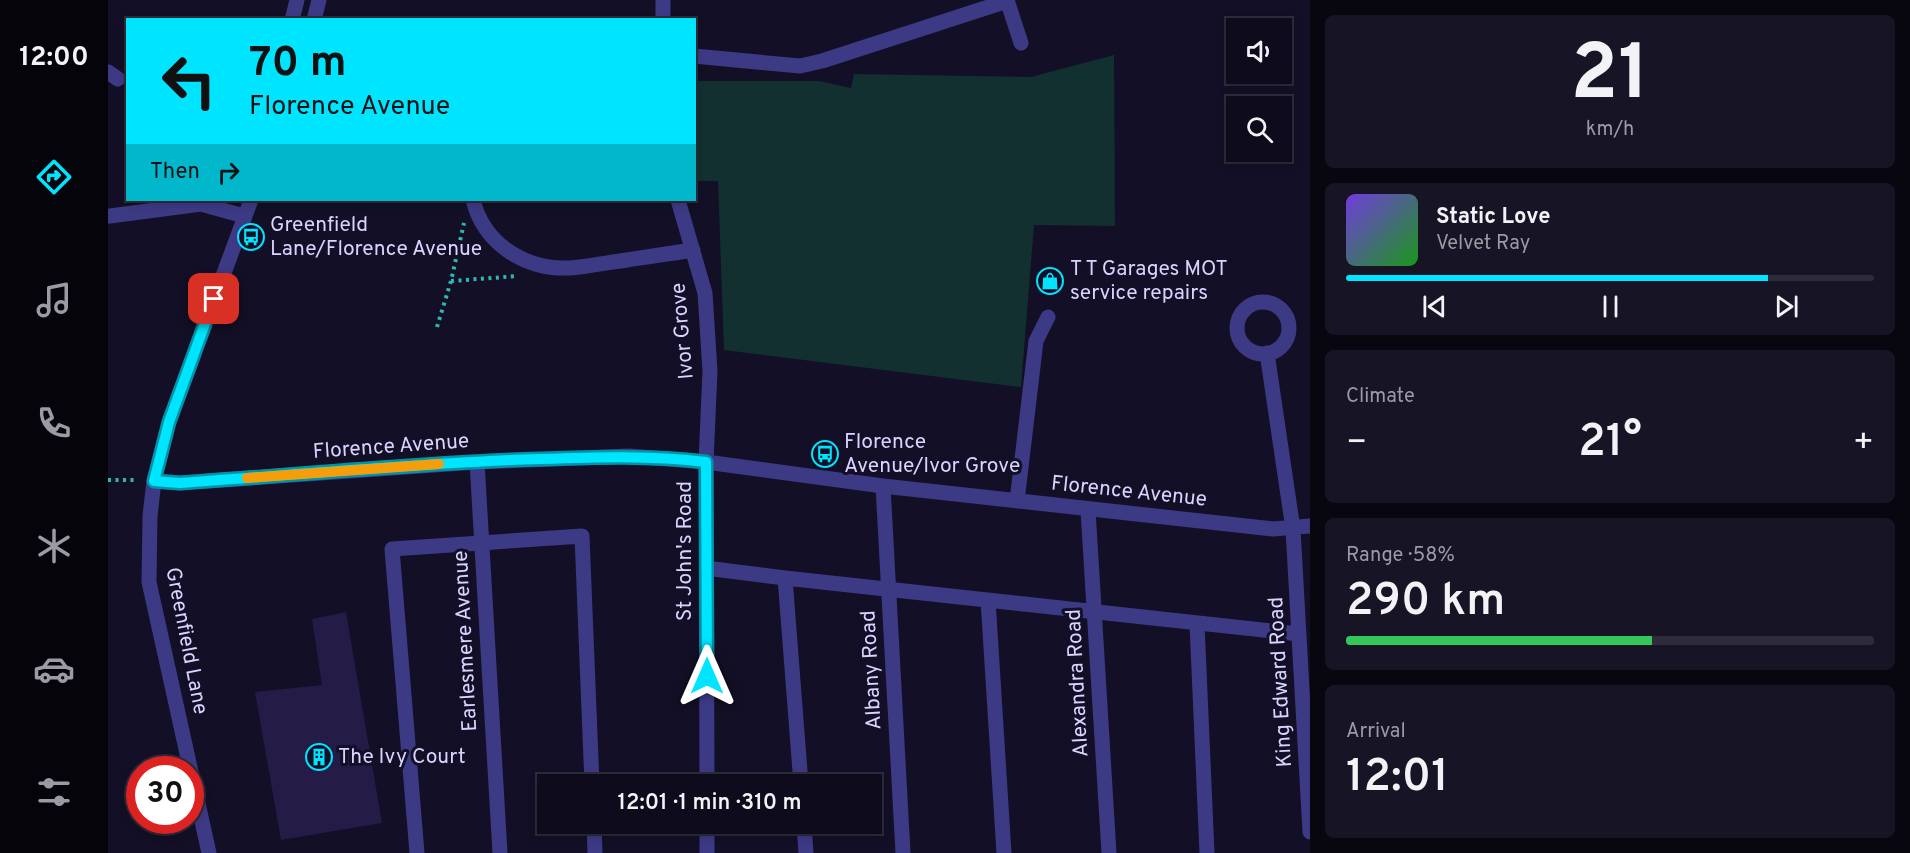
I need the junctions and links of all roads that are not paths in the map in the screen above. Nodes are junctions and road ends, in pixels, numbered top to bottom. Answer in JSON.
{"nodes":[{"id":1,"x":297,"y":0,"type":"edge"},
{"id":2,"x":319,"y":0,"type":"edge"},
{"id":3,"x":663,"y":0,"type":"edge"},
{"id":4,"x":1007,"y":0,"type":"edge"},
{"id":5,"x":292,"y":18,"type":"edge"},
{"id":6,"x":314,"y":18,"type":"edge"},
{"id":7,"x":663,"y":18,"type":"edge"},
{"id":8,"x":1021,"y":43,"type":"dead end"},
{"id":9,"x":696,"y":56,"type":"edge"},
{"id":10,"x":251,"y":201,"type":"edge"},
{"id":11,"x":678,"y":201,"type":"edge"},
{"id":12,"x":475,"y":206,"type":"edge"},
{"id":13,"x":110,"y":216,"type":"dead end"},
{"id":14,"x":244,"y":216,"type":"junction"},
{"id":15,"x":693,"y":250,"type":"junction"},
{"id":16,"x":1048,"y":317,"type":"dead end"},
{"id":17,"x":1268,"y":353,"type":"dead end"},
{"id":18,"x":477,"y":462,"type":"junction"},
{"id":19,"x":706,"y":462,"type":"junction"},
{"id":20,"x":154,"y":481,"type":"junction"},
{"id":21,"x":883,"y":486,"type":"junction"},
{"id":22,"x":1017,"y":501,"type":"junction"},
{"id":23,"x":1088,"y":510,"type":"junction"},
{"id":24,"x":1310,"y":526,"type":"edge"},
{"id":25,"x":1293,"y":529,"type":"junction"},
{"id":26,"x":482,"y":544,"type":"junction"},
{"id":27,"x":706,"y":568,"type":"junction"},
{"id":28,"x":785,"y":578,"type":"junction"},
{"id":29,"x":889,"y":588,"type":"junction"},
{"id":30,"x":988,"y":600,"type":"junction"},
{"id":31,"x":1094,"y":613,"type":"junction"},
{"id":32,"x":1197,"y":624,"type":"junction"},
{"id":33,"x":1299,"y":634,"type":"junction"},
{"id":34,"x":1308,"y":767,"type":"edge"},
{"id":35,"x":592,"y":774,"type":"edge"},
{"id":36,"x":707,"y":774,"type":"edge"},
{"id":37,"x":800,"y":774,"type":"edge"},
{"id":38,"x":1310,"y":832,"type":"edge"},
{"id":39,"x":594,"y":834,"type":"edge"},
{"id":40,"x":707,"y":834,"type":"edge"},
{"id":41,"x":805,"y":834,"type":"edge"},
{"id":42,"x":209,"y":853,"type":"edge"},
{"id":43,"x":417,"y":853,"type":"edge"},
{"id":44,"x":500,"y":853,"type":"edge"},
{"id":45,"x":595,"y":853,"type":"edge"},
{"id":46,"x":707,"y":853,"type":"edge"},
{"id":47,"x":806,"y":853,"type":"edge"},
{"id":48,"x":903,"y":853,"type":"edge"},
{"id":49,"x":1004,"y":853,"type":"edge"},
{"id":50,"x":1109,"y":853,"type":"edge"},
{"id":51,"x":1207,"y":853,"type":"edge"}],
"edges":[{"from":1,"to":5,"type":"street"},
{"from":2,"to":6,"type":"street"},
{"from":3,"to":7,"type":"street"},
{"from":4,"to":8,"type":"street"},
{"from":4,"to":9,"type":"street"},
{"from":10,"to":14,"type":"street","name":"Greenfield Lane"},
{"from":11,"to":15,"type":"street","name":"Ivor Grove"},
{"from":12,"to":15,"type":"street"},
{"from":13,"to":14,"type":"street"},
{"from":14,"to":20,"type":"street","name":"Greenfield Lane"},
{"from":15,"to":19,"type":"street","name":"Ivor Grove"},
{"from":16,"to":22,"type":"street"},
{"from":17,"to":25,"type":"street","name":"King Edward Road"},
{"from":18,"to":19,"type":"street","name":"Florence Avenue"},
{"from":18,"to":20,"type":"street","name":"Florence Avenue"},
{"from":18,"to":26,"type":"street","name":"Earlesmere Avenue"},
{"from":19,"to":21,"type":"street","name":"Florence Avenue"},
{"from":19,"to":27,"type":"street","name":"St John's Road"},
{"from":20,"to":42,"type":"street","name":"Greenfield Lane"},
{"from":21,"to":22,"type":"street","name":"Florence Avenue"},
{"from":21,"to":29,"type":"street","name":"Albany Road"},
{"from":22,"to":23,"type":"street","name":"Florence Avenue"},
{"from":23,"to":25,"type":"street","name":"Florence Avenue"},
{"from":23,"to":31,"type":"street","name":"Alexandra Road"},
{"from":24,"to":25,"type":"street","name":"Florence Avenue"},
{"from":25,"to":33,"type":"street","name":"King Edward Road"},
{"from":26,"to":35,"type":"street"},
{"from":26,"to":43,"type":"street"},
{"from":26,"to":44,"type":"street","name":"Earlesmere Avenue"},
{"from":27,"to":28,"type":"street"},
{"from":27,"to":36,"type":"street","name":"St John's Road"},
{"from":28,"to":29,"type":"street"},
{"from":28,"to":37,"type":"street"},
{"from":29,"to":30,"type":"street"},
{"from":29,"to":48,"type":"street","name":"Albany Road"},
{"from":30,"to":31,"type":"street"},
{"from":30,"to":49,"type":"street"},
{"from":31,"to":32,"type":"street"},
{"from":31,"to":50,"type":"street","name":"Alexandra Road"},
{"from":32,"to":33,"type":"street"},
{"from":32,"to":51,"type":"street"},
{"from":33,"to":34,"type":"street","name":"King Edward Road"},
{"from":34,"to":38,"type":"street","name":"King Edward Road"},
{"from":39,"to":45,"type":"street"},
{"from":40,"to":46,"type":"street"},
{"from":41,"to":47,"type":"street"}]}
